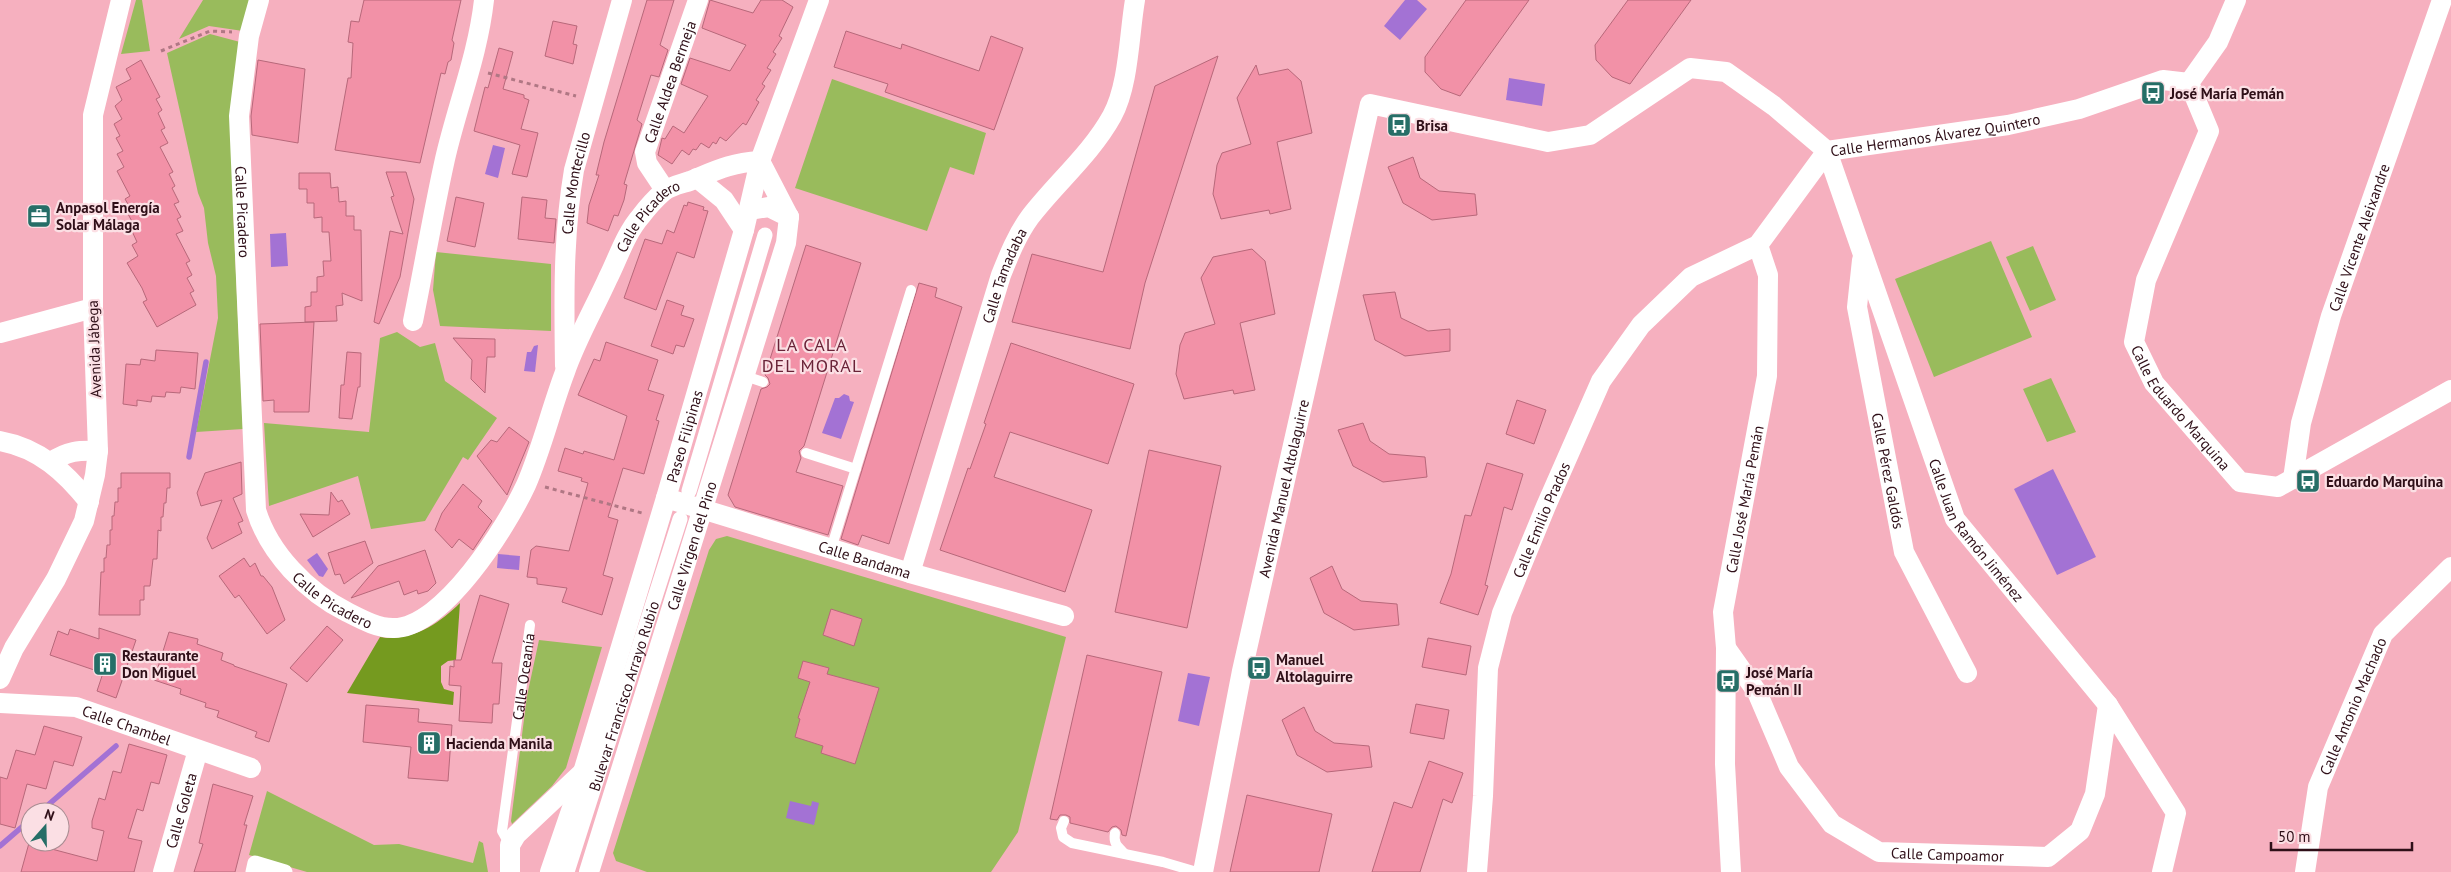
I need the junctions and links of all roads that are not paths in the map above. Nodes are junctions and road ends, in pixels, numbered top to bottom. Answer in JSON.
{"nodes":[{"id":1,"x":121,"y":0,"type":"edge"},
{"id":2,"x":259,"y":0,"type":"edge"},
{"id":3,"x":484,"y":0,"type":"edge"},
{"id":4,"x":622,"y":0,"type":"edge"},
{"id":5,"x":698,"y":0,"type":"edge"},
{"id":6,"x":819,"y":0,"type":"edge"},
{"id":7,"x":1136,"y":0,"type":"edge"},
{"id":8,"x":2236,"y":0,"type":"edge"},
{"id":9,"x":2442,"y":0,"type":"edge"},
{"id":10,"x":2189,"y":83,"type":"junction"},
{"id":11,"x":1370,"y":104,"type":"joint"},
{"id":12,"x":1827,"y":151,"type":"junction"},
{"id":13,"x":760,"y":161,"type":"junction"},
{"id":14,"x":697,"y":178,"type":"junction"},
{"id":15,"x":665,"y":190,"type":"junction"},
{"id":16,"x":749,"y":210,"type":"junction"},
{"id":17,"x":789,"y":218,"type":"junction"},
{"id":18,"x":744,"y":230,"type":"junction"},
{"id":19,"x":765,"y":235,"type":"dead end"},
{"id":20,"x":1758,"y":245,"type":"junction"},
{"id":21,"x":1863,"y":254,"type":"junction"},
{"id":22,"x":911,"y":290,"type":"dead end"},
{"id":23,"x":92,"y":308,"type":"junction"},
{"id":24,"x":413,"y":321,"type":"dead end"},
{"id":25,"x":0,"y":333,"type":"edge"},
{"id":26,"x":565,"y":371,"type":"junction"},
{"id":27,"x":2449,"y":386,"type":"edge"},
{"id":28,"x":0,"y":441,"type":"edge"},
{"id":29,"x":98,"y":451,"type":"junction"},
{"id":30,"x":806,"y":453,"type":"dead end"},
{"id":31,"x":51,"y":462,"type":"junction"},
{"id":32,"x":856,"y":469,"type":"junction"},
{"id":33,"x":2293,"y":479,"type":"junction"},
{"id":34,"x":688,"y":491,"type":"dead end"},
{"id":35,"x":666,"y":498,"type":"junction"},
{"id":36,"x":89,"y":502,"type":"junction"},
{"id":37,"x":703,"y":510,"type":"junction"},
{"id":38,"x":680,"y":518,"type":"dead end"},
{"id":39,"x":831,"y":549,"type":"junction"},
{"id":40,"x":2451,"y":567,"type":"edge"},
{"id":41,"x":910,"y":573,"type":"junction"},
{"id":42,"x":1064,"y":616,"type":"dead end"},
{"id":43,"x":530,"y":624,"type":"dead end"},
{"id":44,"x":7,"y":646,"type":"edge"},
{"id":45,"x":1726,"y":648,"type":"junction"},
{"id":46,"x":1967,"y":673,"type":"dead end"},
{"id":47,"x":0,"y":679,"type":"edge"},
{"id":48,"x":0,"y":703,"type":"edge"},
{"id":49,"x":2108,"y":705,"type":"junction"},
{"id":50,"x":198,"y":750,"type":"junction"},
{"id":51,"x":250,"y":768,"type":"dead end"},
{"id":52,"x":583,"y":772,"type":"junction"},
{"id":53,"x":1064,"y":822,"type":"dead end"},
{"id":54,"x":1115,"y":833,"type":"dead end"},
{"id":55,"x":510,"y":845,"type":"junction"},
{"id":56,"x":1126,"y":854,"type":"junction"},
{"id":57,"x":1733,"y":870,"type":"edge"},
{"id":58,"x":163,"y":872,"type":"edge"},
{"id":59,"x":253,"y":872,"type":"edge"},
{"id":60,"x":285,"y":872,"type":"edge"},
{"id":61,"x":510,"y":872,"type":"edge"},
{"id":62,"x":550,"y":872,"type":"edge"},
{"id":63,"x":567,"y":872,"type":"edge"},
{"id":64,"x":588,"y":872,"type":"edge"},
{"id":65,"x":1197,"y":872,"type":"edge"},
{"id":66,"x":1203,"y":872,"type":"edge"},
{"id":67,"x":1477,"y":872,"type":"edge"},
{"id":68,"x":2162,"y":872,"type":"edge"},
{"id":69,"x":2305,"y":872,"type":"edge"}],
"edges":[{"from":1,"to":23,"type":"street","name":"Avenida Jábega"},
{"from":2,"to":26,"type":"street","name":"Calle Picadero"},
{"from":3,"to":24,"type":"street"},
{"from":4,"to":26,"type":"street","name":"Calle Montecillo"},
{"from":5,"to":15,"type":"street","name":"Calle Aldea Bermeja"},
{"from":6,"to":13,"type":"street","name":"Paseo Filipinas"},
{"from":7,"to":41,"type":"street","name":"Calle Tamadaba"},
{"from":8,"to":10,"type":"street"},
{"from":9,"to":33,"type":"street","name":"Calle Vicente Aleixandre"},
{"from":10,"to":12,"type":"street","name":"Calle Hermanos Álvarez Quintero"},
{"from":10,"to":33,"type":"street","name":"Calle Eduardo Marquina"},
{"from":11,"to":12,"type":"street","name":"Calle Hermanos Álvarez Quintero"},
{"from":11,"to":66,"type":"street","name":"Avenida Manuel Altolaguirre"},
{"from":12,"to":20,"type":"street"},
{"from":12,"to":21,"type":"street","name":"Calle Juan Ramón Jiménez"},
{"from":13,"to":14,"type":"street","name":"Calle Picadero"},
{"from":13,"to":16,"type":"street","name":"Paseo Filipinas"},
{"from":13,"to":17,"type":"street"},
{"from":14,"to":15,"type":"street","name":"Calle Picadero"},
{"from":14,"to":18,"type":"street","name":"Calle Picadero"},
{"from":15,"to":26,"type":"street","name":"Calle Picadero"},
{"from":16,"to":17,"type":"street"},
{"from":16,"to":18,"type":"street","name":"Paseo Filipinas"},
{"from":17,"to":37,"type":"street","name":"Calle Virgen del Pino"},
{"from":18,"to":35,"type":"street","name":"Paseo Filipinas"},
{"from":19,"to":34,"type":"street"},
{"from":20,"to":45,"type":"street","name":"Calle José María Pemán"},
{"from":20,"to":67,"type":"street","name":"Calle Emilio Prados"},
{"from":21,"to":46,"type":"street","name":"Calle Pérez Galdós"},
{"from":21,"to":49,"type":"street","name":"Calle Juan Ramón Jiménez"},
{"from":22,"to":32,"type":"lane"},
{"from":23,"to":25,"type":"street"},
{"from":23,"to":29,"type":"street","name":"Avenida Jábega"},
{"from":27,"to":33,"type":"street","name":"Calle Eduardo Marquina"},
{"from":28,"to":31,"type":"street"},
{"from":29,"to":31,"type":"street"},
{"from":29,"to":36,"type":"street","name":"Avenida Jábega"},
{"from":30,"to":32,"type":"lane"},
{"from":31,"to":36,"type":"street"},
{"from":32,"to":39,"type":"lane"},
{"from":35,"to":37,"type":"street","name":"Calle Bandama"},
{"from":35,"to":52,"type":"street","name":"Paseo Filipinas"},
{"from":36,"to":44,"type":"street","name":"Avenida Jábega"},
{"from":37,"to":39,"type":"street","name":"Calle Bandama"},
{"from":37,"to":64,"type":"street","name":"Calle Virgen del Pino"},
{"from":38,"to":63,"type":"street","name":"Bulevar Francisco Arrayo Rubio"},
{"from":39,"to":41,"type":"street","name":"Calle Bandama"},
{"from":40,"to":69,"type":"street","name":"Calle Antonio Machado"},
{"from":41,"to":42,"type":"street","name":"Calle Bandama"},
{"from":43,"to":55,"type":"lane","name":"Calle Oceanía"},
{"from":44,"to":47,"type":"street","name":"Avenida Jábega"},
{"from":45,"to":49,"type":"street","name":"Calle Campoamor"},
{"from":45,"to":57,"type":"street","name":"Calle José María Pemán"},
{"from":48,"to":50,"type":"street","name":"Calle Chambel"},
{"from":49,"to":68,"type":"street","name":"Calle Juan Ramón Jiménez"},
{"from":50,"to":51,"type":"street","name":"Calle Chambel"},
{"from":50,"to":58,"type":"street","name":"Calle Goleta"},
{"from":52,"to":55,"type":"street"},
{"from":52,"to":62,"type":"street","name":"Paseo Filipinas"},
{"from":53,"to":56,"type":"lane"},
{"from":54,"to":56,"type":"lane"},
{"from":55,"to":61,"type":"street","name":"Calle Oceanía"},
{"from":56,"to":65,"type":"lane"},
{"from":59,"to":60,"type":"street"}]}
